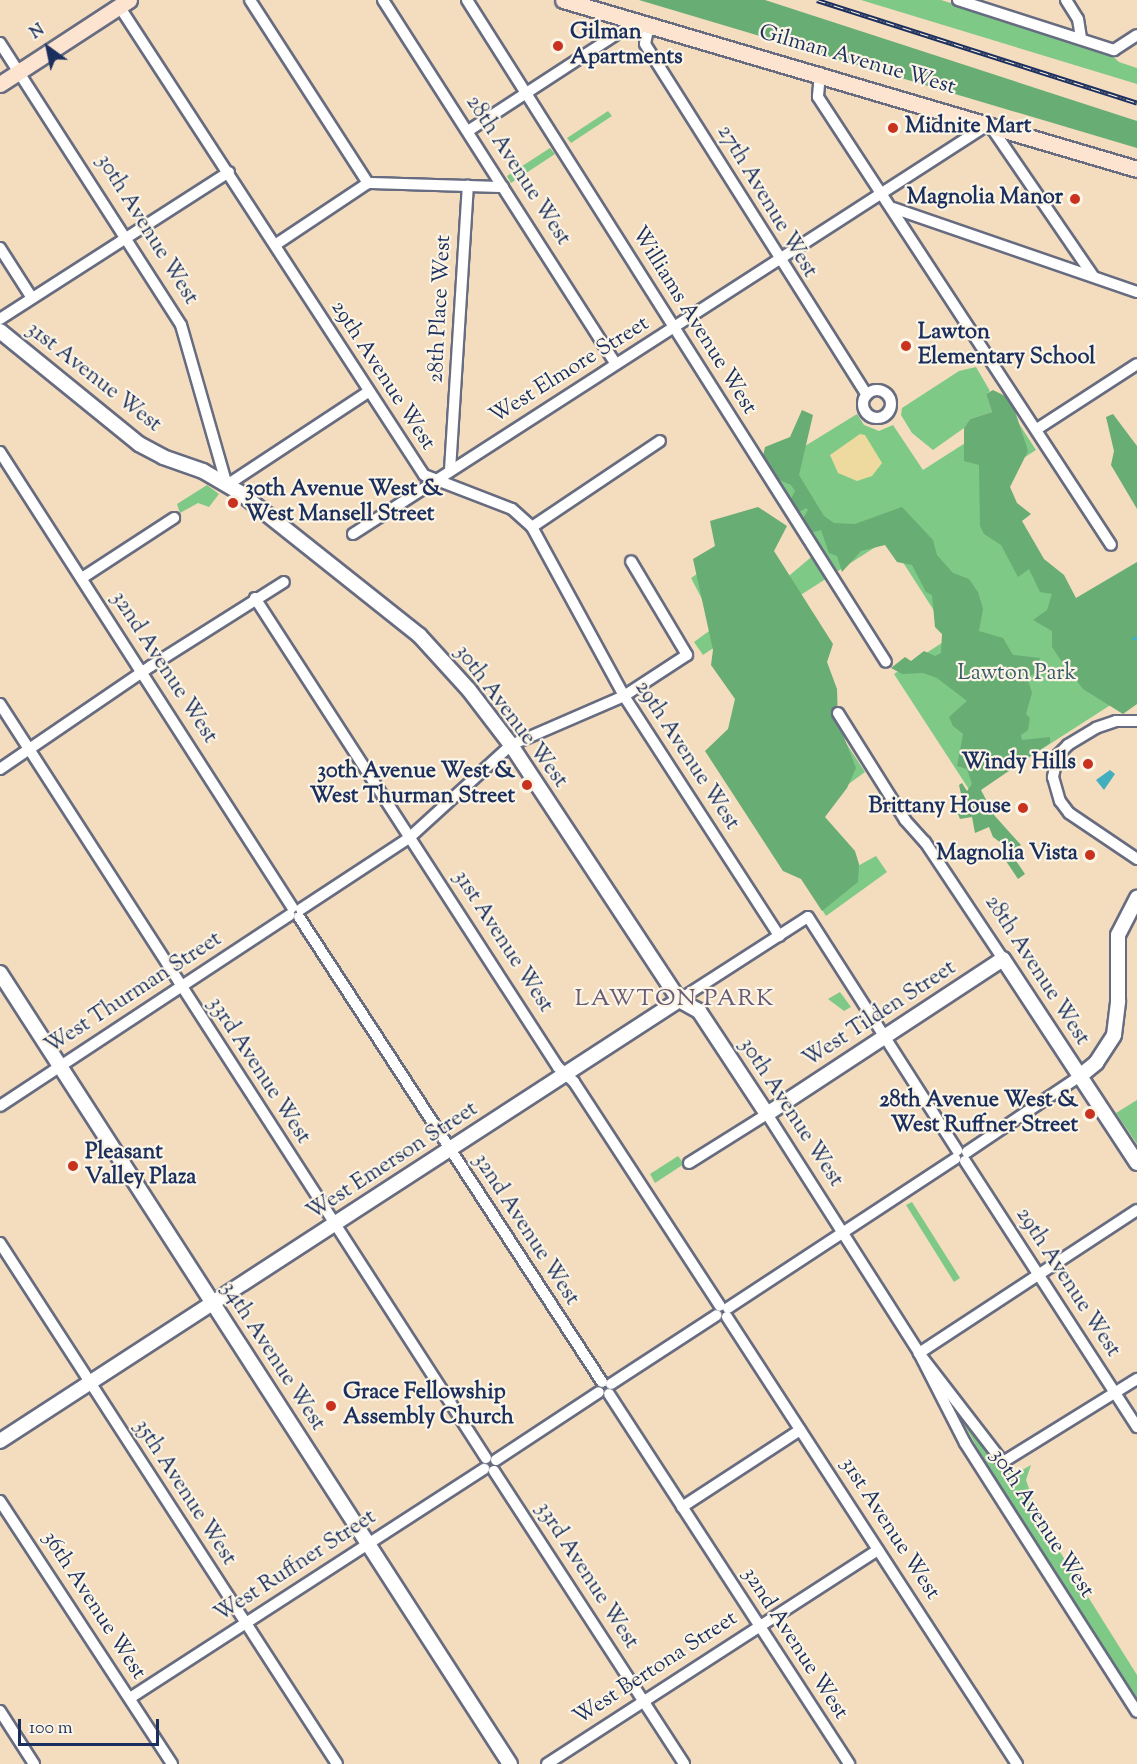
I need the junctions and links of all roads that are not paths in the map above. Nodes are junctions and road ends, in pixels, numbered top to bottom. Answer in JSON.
{"nodes":[{"id":1,"x":250,"y":0,"type":"edge"},
{"id":2,"x":383,"y":0,"type":"edge"},
{"id":3,"x":467,"y":0,"type":"edge"},
{"id":4,"x":563,"y":0,"type":"edge"},
{"id":5,"x":958,"y":0,"type":"edge"},
{"id":6,"x":1066,"y":0,"type":"edge"},
{"id":7,"x":124,"y":3,"type":"edge"},
{"id":8,"x":642,"y":23,"type":"junction"},
{"id":9,"x":1137,"y":35,"type":"edge"},
{"id":10,"x":1080,"y":38,"type":"junction"},
{"id":11,"x":0,"y":43,"type":"edge"},
{"id":12,"x":19,"y":72,"type":"junction"},
{"id":13,"x":820,"y":73,"type":"junction"},
{"id":14,"x":0,"y":84,"type":"edge"},
{"id":15,"x":526,"y":93,"type":"junction"},
{"id":16,"x":989,"y":124,"type":"junction"},
{"id":17,"x":468,"y":131,"type":"junction"},
{"id":18,"x":1137,"y":169,"type":"edge"},
{"id":19,"x":229,"y":172,"type":"junction"},
{"id":20,"x":368,"y":183,"type":"junction"},
{"id":21,"x":468,"y":186,"type":"junction"},
{"id":22,"x":503,"y":187,"type":"junction"},
{"id":23,"x":882,"y":194,"type":"junction"},
{"id":24,"x":893,"y":208,"type":"junction"},
{"id":25,"x":126,"y":237,"type":"junction"},
{"id":26,"x":275,"y":245,"type":"junction"},
{"id":27,"x":0,"y":248,"type":"edge"},
{"id":28,"x":780,"y":260,"type":"junction"},
{"id":29,"x":1093,"y":276,"type":"junction"},
{"id":30,"x":1137,"y":292,"type":"edge"},
{"id":31,"x":32,"y":298,"type":"junction"},
{"id":32,"x":0,"y":319,"type":"edge"},
{"id":33,"x":674,"y":328,"type":"junction"},
{"id":34,"x":0,"y":331,"type":"edge"},
{"id":35,"x":616,"y":364,"type":"junction"},
{"id":36,"x":1137,"y":364,"type":"edge"},
{"id":37,"x":368,"y":392,"type":"junction"},
{"id":38,"x":867,"y":395,"type":"dead end"},
{"id":39,"x":1037,"y":429,"type":"junction"},
{"id":40,"x":660,"y":441,"type":"dead end"},
{"id":41,"x":0,"y":452,"type":"edge"},
{"id":42,"x":450,"y":470,"type":"junction"},
{"id":43,"x":435,"y":480,"type":"junction"},
{"id":44,"x":227,"y":485,"type":"junction"},
{"id":45,"x":174,"y":518,"type":"dead end"},
{"id":46,"x":532,"y":527,"type":"junction"},
{"id":47,"x":353,"y":534,"type":"dead end"},
{"id":48,"x":1111,"y":545,"type":"dead end"},
{"id":49,"x":631,"y":561,"type":"dead end"},
{"id":50,"x":82,"y":578,"type":"junction"},
{"id":51,"x":284,"y":582,"type":"dead end"},
{"id":52,"x":255,"y":598,"type":"junction"},
{"id":53,"x":886,"y":662,"type":"dead end"},
{"id":54,"x":143,"y":673,"type":"junction"},
{"id":55,"x":624,"y":696,"type":"junction"},
{"id":56,"x":0,"y":704,"type":"edge"},
{"id":57,"x":838,"y":713,"type":"dead end"},
{"id":58,"x":1133,"y":721,"type":"edge"},
{"id":59,"x":511,"y":745,"type":"junction"},
{"id":60,"x":30,"y":750,"type":"junction"},
{"id":61,"x":0,"y":769,"type":"edge"},
{"id":62,"x":409,"y":838,"type":"junction"},
{"id":63,"x":1137,"y":859,"type":"edge"},
{"id":64,"x":1137,"y":898,"type":"edge"},
{"id":65,"x":295,"y":912,"type":"junction"},
{"id":66,"x":808,"y":917,"type":"joint"},
{"id":67,"x":779,"y":936,"type":"junction"},
{"id":68,"x":1003,"y":959,"type":"junction"},
{"id":69,"x":0,"y":973,"type":"edge"},
{"id":70,"x":180,"y":987,"type":"junction"},
{"id":71,"x":679,"y":1000,"type":"junction"},
{"id":72,"x":885,"y":1037,"type":"junction"},
{"id":73,"x":60,"y":1066,"type":"junction"},
{"id":74,"x":566,"y":1074,"type":"junction"},
{"id":75,"x":1080,"y":1076,"type":"junction"},
{"id":76,"x":0,"y":1106,"type":"edge"},
{"id":77,"x":767,"y":1114,"type":"junction"},
{"id":78,"x":450,"y":1149,"type":"junction"},
{"id":79,"x":961,"y":1156,"type":"junction"},
{"id":80,"x":689,"y":1163,"type":"dead end"},
{"id":81,"x":1137,"y":1163,"type":"edge"},
{"id":82,"x":1137,"y":1210,"type":"edge"},
{"id":83,"x":336,"y":1225,"type":"junction"},
{"id":84,"x":842,"y":1233,"type":"junction"},
{"id":85,"x":0,"y":1243,"type":"edge"},
{"id":86,"x":1038,"y":1275,"type":"junction"},
{"id":87,"x":213,"y":1304,"type":"junction"},
{"id":88,"x":723,"y":1311,"type":"junction"},
{"id":89,"x":919,"y":1353,"type":"junction"},
{"id":90,"x":1137,"y":1379,"type":"edge"},
{"id":91,"x":89,"y":1384,"type":"junction"},
{"id":92,"x":605,"y":1388,"type":"junction"},
{"id":93,"x":1116,"y":1394,"type":"junction"},
{"id":94,"x":1137,"y":1427,"type":"edge"},
{"id":95,"x":800,"y":1430,"type":"junction"},
{"id":96,"x":0,"y":1441,"type":"edge"},
{"id":97,"x":490,"y":1464,"type":"junction"},
{"id":98,"x":0,"y":1501,"type":"edge"},
{"id":99,"x":682,"y":1507,"type":"junction"},
{"id":100,"x":367,"y":1544,"type":"junction"},
{"id":101,"x":878,"y":1550,"type":"junction"},
{"id":102,"x":246,"y":1623,"type":"junction"},
{"id":103,"x":759,"y":1626,"type":"junction"},
{"id":104,"x":130,"y":1698,"type":"junction"},
{"id":105,"x":644,"y":1701,"type":"junction"},
{"id":106,"x":0,"y":1711,"type":"edge"},
{"id":107,"x":1137,"y":1712,"type":"edge"},
{"id":108,"x":29,"y":1762,"type":"edge"},
{"id":109,"x":172,"y":1764,"type":"edge"},
{"id":110,"x":337,"y":1764,"type":"edge"},
{"id":111,"x":510,"y":1764,"type":"edge"},
{"id":112,"x":547,"y":1764,"type":"edge"},
{"id":113,"x":684,"y":1764,"type":"edge"},
{"id":114,"x":849,"y":1764,"type":"edge"},
{"id":115,"x":1017,"y":1764,"type":"edge"}],
"edges":[{"from":1,"to":20,"type":"street"},
{"from":2,"to":17,"type":"street","name":"28th Avenue West"},
{"from":3,"to":15,"type":"street","name":"Williams Avenue West"},
{"from":4,"to":8,"type":"main road","name":"Gilman Avenue West"},
{"from":5,"to":10,"type":"street"},
{"from":6,"to":10,"type":"street"},
{"from":7,"to":12,"type":"main road"},
{"from":7,"to":19,"type":"street","name":"29th Avenue West"},
{"from":8,"to":13,"type":"main road","name":"Gilman Avenue West"},
{"from":8,"to":15,"type":"street"},
{"from":8,"to":28,"type":"street","name":"27th Avenue West"},
{"from":9,"to":10,"type":"street"},
{"from":11,"to":12,"type":"street","name":"30th Avenue West"},
{"from":12,"to":14,"type":"main road"},
{"from":12,"to":25,"type":"street","name":"30th Avenue West"},
{"from":13,"to":16,"type":"main road","name":"Gilman Avenue West"},
{"from":13,"to":23,"type":"street"},
{"from":15,"to":17,"type":"street"},
{"from":15,"to":33,"type":"street","name":"Williams Avenue West"},
{"from":16,"to":18,"type":"main road","name":"Gilman Avenue West"},
{"from":16,"to":23,"type":"street","name":"West Elmore Street"},
{"from":16,"to":29,"type":"street"},
{"from":17,"to":22,"type":"street","name":"28th Avenue West"},
{"from":19,"to":25,"type":"street"},
{"from":19,"to":26,"type":"street","name":"29th Avenue West"},
{"from":20,"to":21,"type":"street"},
{"from":20,"to":26,"type":"street"},
{"from":21,"to":22,"type":"street"},
{"from":21,"to":42,"type":"street","name":"28th Place West"},
{"from":22,"to":35,"type":"street","name":"28th Avenue West"},
{"from":23,"to":24,"type":"street"},
{"from":23,"to":28,"type":"street","name":"West Elmore Street"},
{"from":24,"to":29,"type":"street"},
{"from":24,"to":39,"type":"street"},
{"from":25,"to":31,"type":"street"},
{"from":25,"to":44,"type":"street","name":"30th Avenue West"},
{"from":26,"to":37,"type":"street","name":"29th Avenue West"},
{"from":27,"to":31,"type":"street","name":"31st Avenue West"},
{"from":28,"to":33,"type":"street","name":"West Elmore Street"},
{"from":28,"to":38,"type":"street","name":"27th Avenue West"},
{"from":29,"to":30,"type":"street"},
{"from":31,"to":32,"type":"street"},
{"from":33,"to":35,"type":"street","name":"West Elmore Street"},
{"from":33,"to":53,"type":"street","name":"Williams Avenue West"},
{"from":34,"to":44,"type":"street","name":"31st Avenue West"},
{"from":35,"to":42,"type":"street","name":"West Elmore Street"},
{"from":36,"to":39,"type":"street"},
{"from":37,"to":43,"type":"street","name":"29th Avenue West"},
{"from":37,"to":44,"type":"street"},
{"from":39,"to":48,"type":"street"},
{"from":40,"to":46,"type":"street"},
{"from":41,"to":50,"type":"street","name":"32nd Avenue West"},
{"from":42,"to":43,"type":"street","name":"West Elmore Street"},
{"from":43,"to":46,"type":"street","name":"29th Avenue West"},
{"from":43,"to":47,"type":"street","name":"West Elmore Street"},
{"from":44,"to":59,"type":"street","name":"30th Avenue West"},
{"from":45,"to":50,"type":"street"},
{"from":46,"to":55,"type":"street","name":"29th Avenue West"},
{"from":49,"to":55,"type":"street","name":"West Thurman Street"},
{"from":50,"to":54,"type":"street","name":"32nd Avenue West"},
{"from":51,"to":52,"type":"street"},
{"from":52,"to":54,"type":"street"},
{"from":52,"to":62,"type":"street","name":"31st Avenue West"},
{"from":54,"to":60,"type":"street"},
{"from":54,"to":65,"type":"street","name":"32nd Avenue West"},
{"from":55,"to":59,"type":"street","name":"West Thurman Street"},
{"from":55,"to":67,"type":"street","name":"29th Avenue West"},
{"from":56,"to":60,"type":"street","name":"33rd Avenue West"},
{"from":57,"to":68,"type":"street","name":"28th Avenue West"},
{"from":58,"to":63,"type":"street"},
{"from":59,"to":62,"type":"street","name":"West Thurman Street"},
{"from":59,"to":71,"type":"street","name":"30th Avenue West"},
{"from":60,"to":61,"type":"street"},
{"from":60,"to":70,"type":"street","name":"33rd Avenue West"},
{"from":62,"to":65,"type":"street","name":"West Thurman Street"},
{"from":62,"to":74,"type":"street","name":"31st Avenue West"},
{"from":64,"to":75,"type":"street"},
{"from":65,"to":70,"type":"street","name":"West Thurman Street"},
{"from":65,"to":78,"type":"street","name":"32nd Avenue West"},
{"from":66,"to":67,"type":"street","name":"West Emerson Street"},
{"from":66,"to":72,"type":"street","name":"29th Avenue West"},
{"from":67,"to":71,"type":"street","name":"West Emerson Street"},
{"from":68,"to":72,"type":"street","name":"West Tilden Street"},
{"from":68,"to":75,"type":"street","name":"28th Avenue West"},
{"from":69,"to":73,"type":"street","name":"34th Avenue West"},
{"from":70,"to":73,"type":"street","name":"West Thurman Street"},
{"from":70,"to":83,"type":"street","name":"33rd Avenue West"},
{"from":71,"to":74,"type":"street","name":"West Emerson Street"},
{"from":71,"to":77,"type":"street","name":"30th Avenue West"},
{"from":72,"to":77,"type":"street","name":"West Tilden Street"},
{"from":72,"to":79,"type":"street","name":"29th Avenue West"},
{"from":73,"to":76,"type":"street","name":"West Thurman Street"},
{"from":73,"to":87,"type":"street","name":"34th Avenue West"},
{"from":74,"to":78,"type":"street","name":"West Emerson Street"},
{"from":74,"to":88,"type":"street","name":"31st Avenue West"},
{"from":75,"to":79,"type":"street","name":"West Ruffner Street"},
{"from":75,"to":81,"type":"street","name":"28th Avenue West"},
{"from":77,"to":80,"type":"street","name":"West Tilden Street"},
{"from":77,"to":84,"type":"street","name":"30th Avenue West"},
{"from":78,"to":83,"type":"street","name":"West Emerson Street"},
{"from":78,"to":92,"type":"street","name":"32nd Avenue West"},
{"from":79,"to":84,"type":"street","name":"West Ruffner Street"},
{"from":79,"to":86,"type":"street","name":"29th Avenue West"},
{"from":82,"to":86,"type":"street"},
{"from":83,"to":87,"type":"street","name":"West Emerson Street"},
{"from":83,"to":97,"type":"street","name":"33rd Avenue West"},
{"from":84,"to":88,"type":"street","name":"West Ruffner Street"},
{"from":84,"to":89,"type":"street","name":"30th Avenue West"},
{"from":85,"to":91,"type":"street","name":"35th Avenue West"},
{"from":86,"to":89,"type":"street"},
{"from":86,"to":93,"type":"street","name":"29th Avenue West"},
{"from":87,"to":91,"type":"street","name":"West Emerson Street"},
{"from":87,"to":100,"type":"street","name":"34th Avenue West"},
{"from":88,"to":92,"type":"street","name":"West Ruffner Street"},
{"from":88,"to":95,"type":"street","name":"31st Avenue West"},
{"from":89,"to":93,"type":"street","name":"30th Avenue West"},
{"from":89,"to":107,"type":"street","name":"30th Avenue West"},
{"from":90,"to":93,"type":"street"},
{"from":91,"to":96,"type":"street","name":"West Emerson Street"},
{"from":91,"to":102,"type":"street","name":"35th Avenue West"},
{"from":92,"to":97,"type":"street","name":"West Ruffner Street"},
{"from":92,"to":99,"type":"street","name":"32nd Avenue West"},
{"from":93,"to":94,"type":"street","name":"29th Avenue West"},
{"from":95,"to":99,"type":"street"},
{"from":95,"to":101,"type":"street","name":"31st Avenue West"},
{"from":97,"to":100,"type":"street","name":"West Ruffner Street"},
{"from":97,"to":105,"type":"street","name":"33rd Avenue West"},
{"from":98,"to":104,"type":"street","name":"36th Avenue West"},
{"from":99,"to":103,"type":"street","name":"32nd Avenue West"},
{"from":100,"to":102,"type":"street","name":"West Ruffner Street"},
{"from":100,"to":111,"type":"street","name":"34th Avenue West"},
{"from":101,"to":103,"type":"street","name":"West Bertona Street"},
{"from":101,"to":115,"type":"street","name":"31st Avenue West"},
{"from":102,"to":104,"type":"street","name":"West Ruffner Street"},
{"from":102,"to":110,"type":"street","name":"35th Avenue West"},
{"from":103,"to":105,"type":"street","name":"West Bertona Street"},
{"from":103,"to":114,"type":"street","name":"32nd Avenue West"},
{"from":104,"to":109,"type":"street","name":"36th Avenue West"},
{"from":105,"to":112,"type":"street","name":"West Bertona Street"},
{"from":105,"to":113,"type":"street","name":"33rd Avenue West"},
{"from":106,"to":108,"type":"street"}]}
